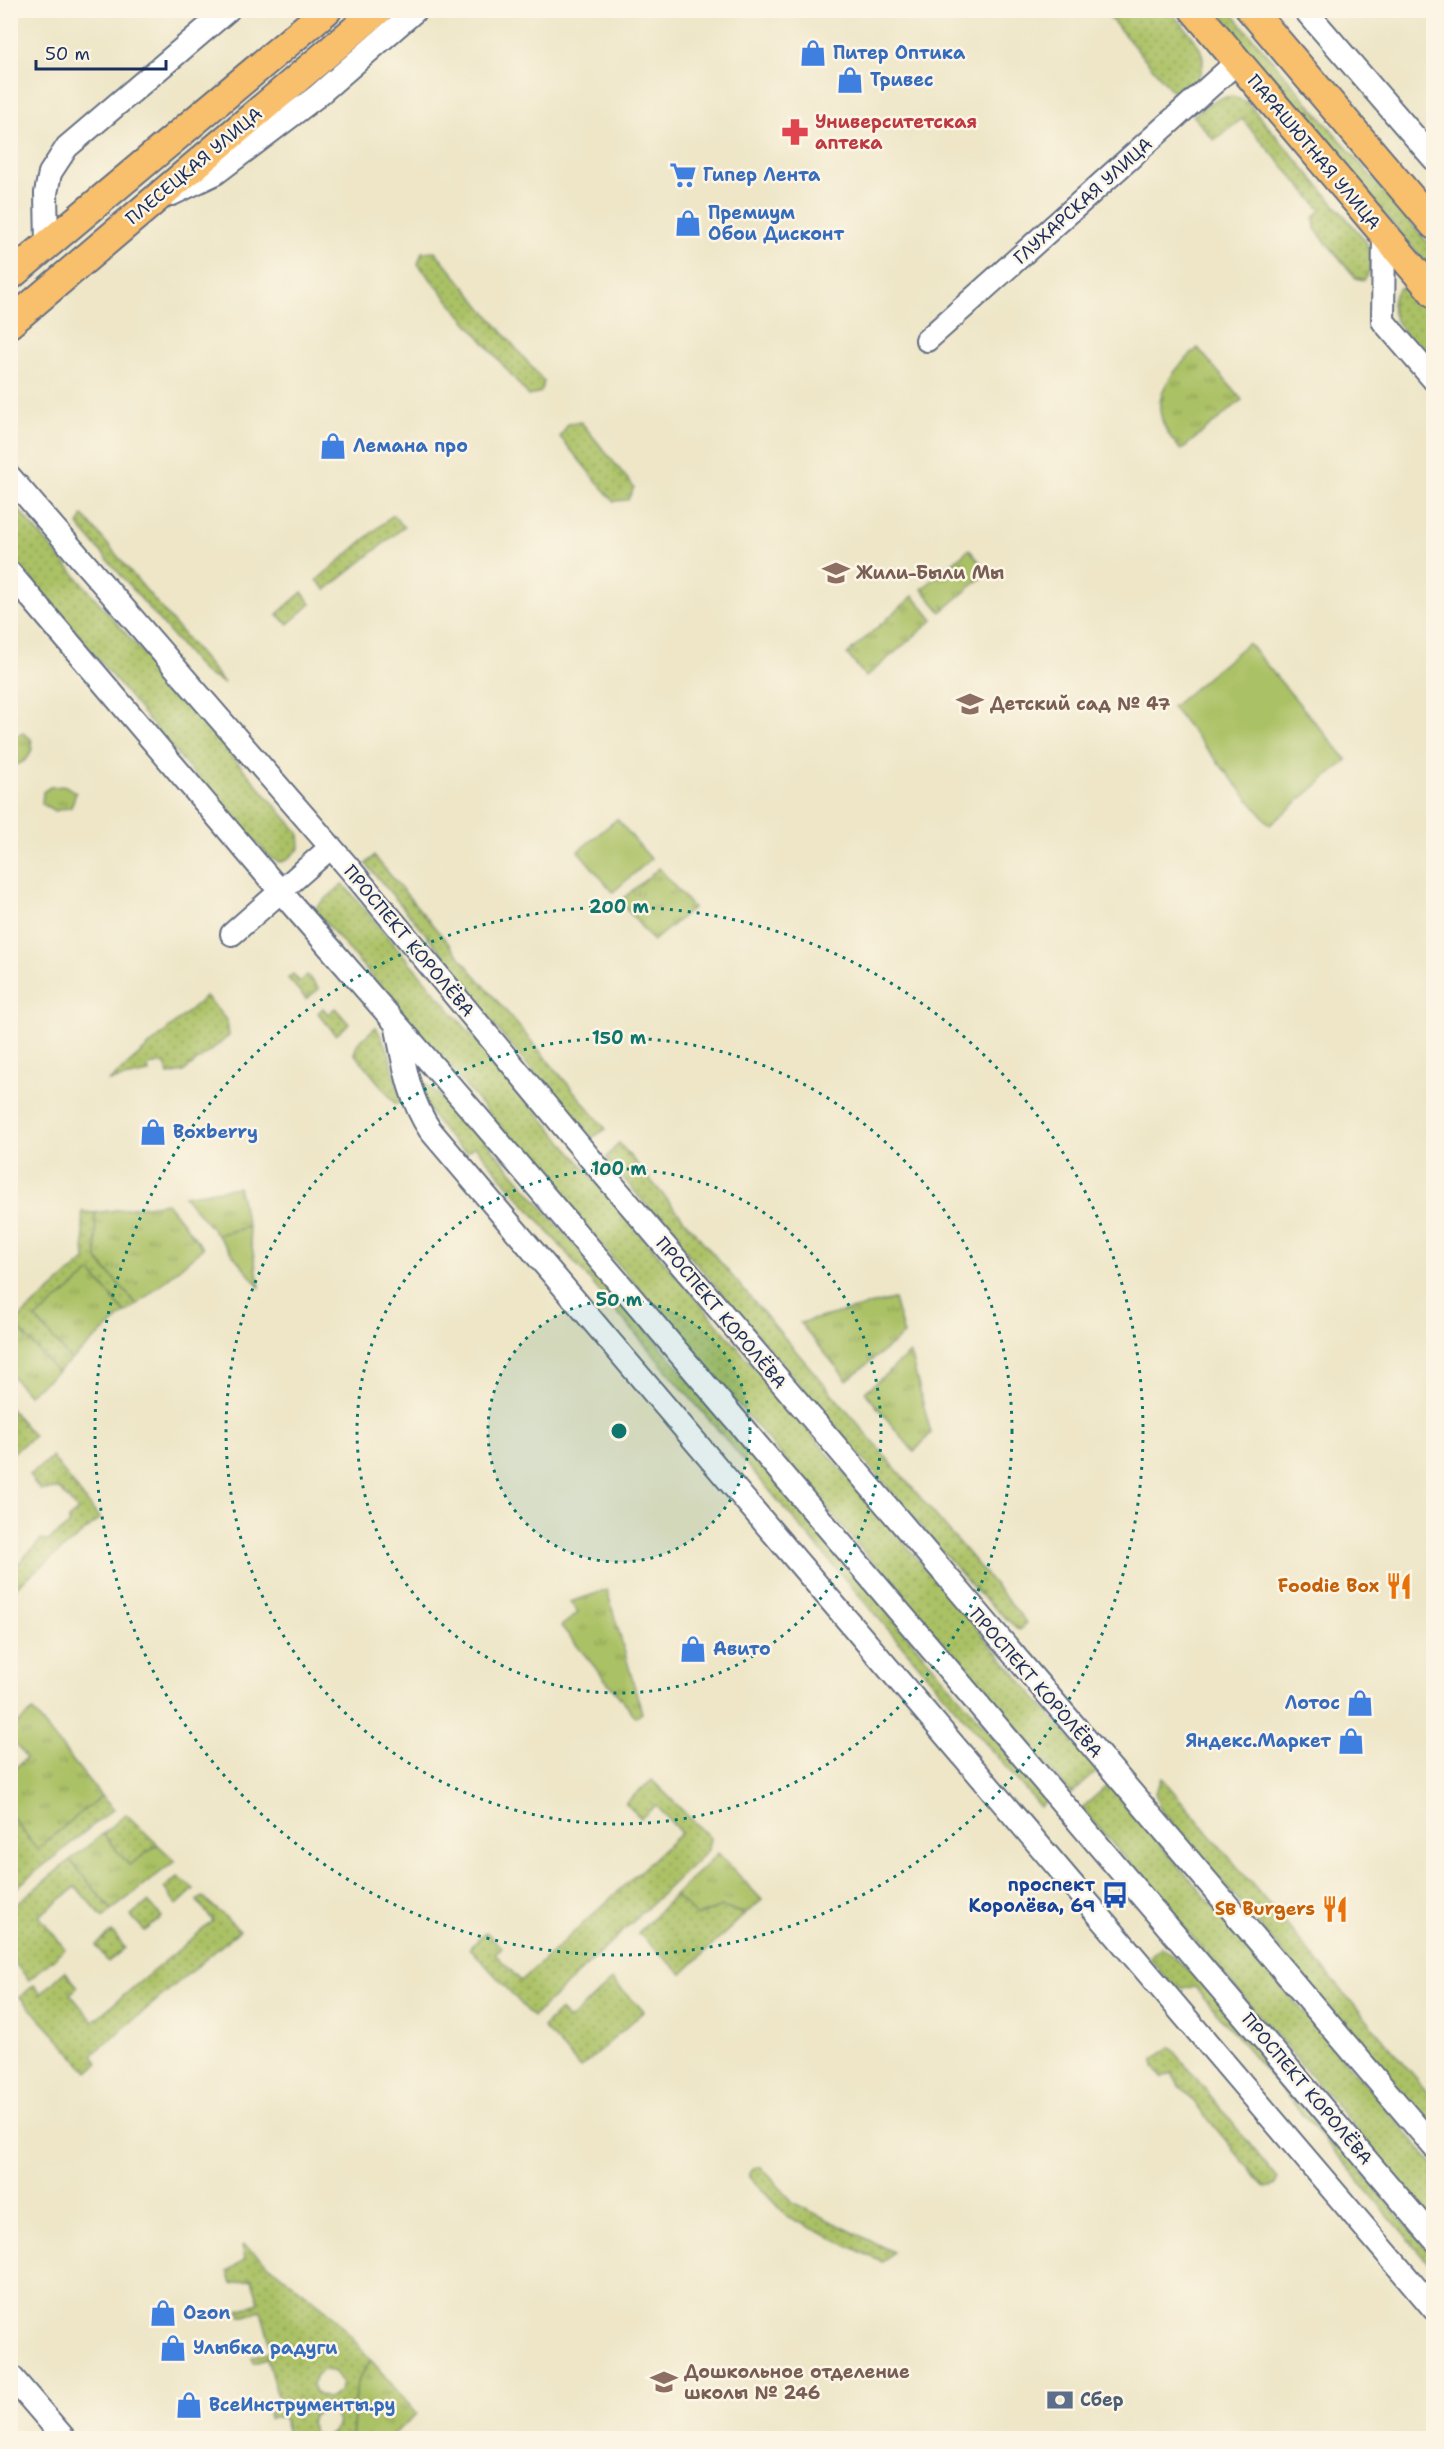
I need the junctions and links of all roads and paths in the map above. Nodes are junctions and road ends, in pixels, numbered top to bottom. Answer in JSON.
{"nodes":[{"id":1,"x":228,"y":10,"type":"edge"},
{"id":2,"x":327,"y":10,"type":"edge"},
{"id":3,"x":378,"y":10,"type":"edge"},
{"id":4,"x":416,"y":10,"type":"edge"},
{"id":5,"x":1194,"y":10,"type":"edge"},
{"id":6,"x":1251,"y":10,"type":"edge"},
{"id":7,"x":1305,"y":10,"type":"edge"},
{"id":8,"x":1237,"y":62,"type":"junction"},
{"id":9,"x":1434,"y":159,"type":"edge"},
{"id":10,"x":146,"y":207,"type":"junction"},
{"id":11,"x":1434,"y":225,"type":"edge"},
{"id":12,"x":1384,"y":235,"type":"junction"},
{"id":13,"x":47,"y":245,"type":"junction"},
{"id":14,"x":10,"y":276,"type":"edge"},
{"id":15,"x":1434,"y":293,"type":"edge"},
{"id":16,"x":10,"y":323,"type":"edge"},
{"id":17,"x":927,"y":340,"type":"dead end"},
{"id":18,"x":1434,"y":380,"type":"edge"},
{"id":19,"x":10,"y":477,"type":"edge"},
{"id":20,"x":10,"y":573,"type":"edge"},
{"id":21,"x":331,"y":847,"type":"junction"},
{"id":22,"x":281,"y":892,"type":"junction"},
{"id":23,"x":232,"y":934,"type":"dead end"},
{"id":24,"x":397,"y":1027,"type":"junction"},
{"id":25,"x":1434,"y":2147,"type":"edge"},
{"id":26,"x":1434,"y":2239,"type":"edge"},
{"id":27,"x":1434,"y":2309,"type":"edge"},
{"id":28,"x":10,"y":2375,"type":"edge"},
{"id":29,"x":64,"y":2439,"type":"edge"}],
"edges":[{"from":1,"to":13,"type":"street"},
{"from":2,"to":13,"type":"main road","name":"ПЛЕСЕЦКАЯ УЛИЦА"},
{"from":3,"to":10,"type":"main road","name":"ПЛЕСЕЦКАЯ УЛИЦА"},
{"from":4,"to":10,"type":"street"},
{"from":5,"to":8,"type":"main road","name":"ПАРАШЮТНАЯ УЛИЦА"},
{"from":6,"to":11,"type":"main road"},
{"from":7,"to":9,"type":"street"},
{"from":8,"to":12,"type":"main road","name":"ПАРАШЮТНАЯ УЛИЦА"},
{"from":8,"to":17,"type":"street","name":"ГЛУХАРСКАЯ УЛИЦА"},
{"from":10,"to":16,"type":"main road","name":"ПЛЕСЕЦКАЯ УЛИЦА"},
{"from":12,"to":15,"type":"main road","name":"ПАРАШЮТНАЯ УЛИЦА"},
{"from":12,"to":18,"type":"street"},
{"from":13,"to":14,"type":"main road","name":"ПЛЕСЕЦКАЯ УЛИЦА"},
{"from":19,"to":21,"type":"street","name":"ПРОСПЕКТ КОРОЛЁВА"},
{"from":20,"to":22,"type":"street","name":"ПРОСПЕКТ КОРОЛЁВА"},
{"from":21,"to":22,"type":"street"},
{"from":21,"to":25,"type":"street","name":"ПРОСПЕКТ КОРОЛЁВА"},
{"from":22,"to":23,"type":"street"},
{"from":22,"to":24,"type":"street","name":"ПРОСПЕКТ КОРОЛЁВА"},
{"from":24,"to":26,"type":"street","name":"ПРОСПЕКТ КОРОЛЁВА"},
{"from":24,"to":27,"type":"street"},
{"from":28,"to":29,"type":"street"}]}
